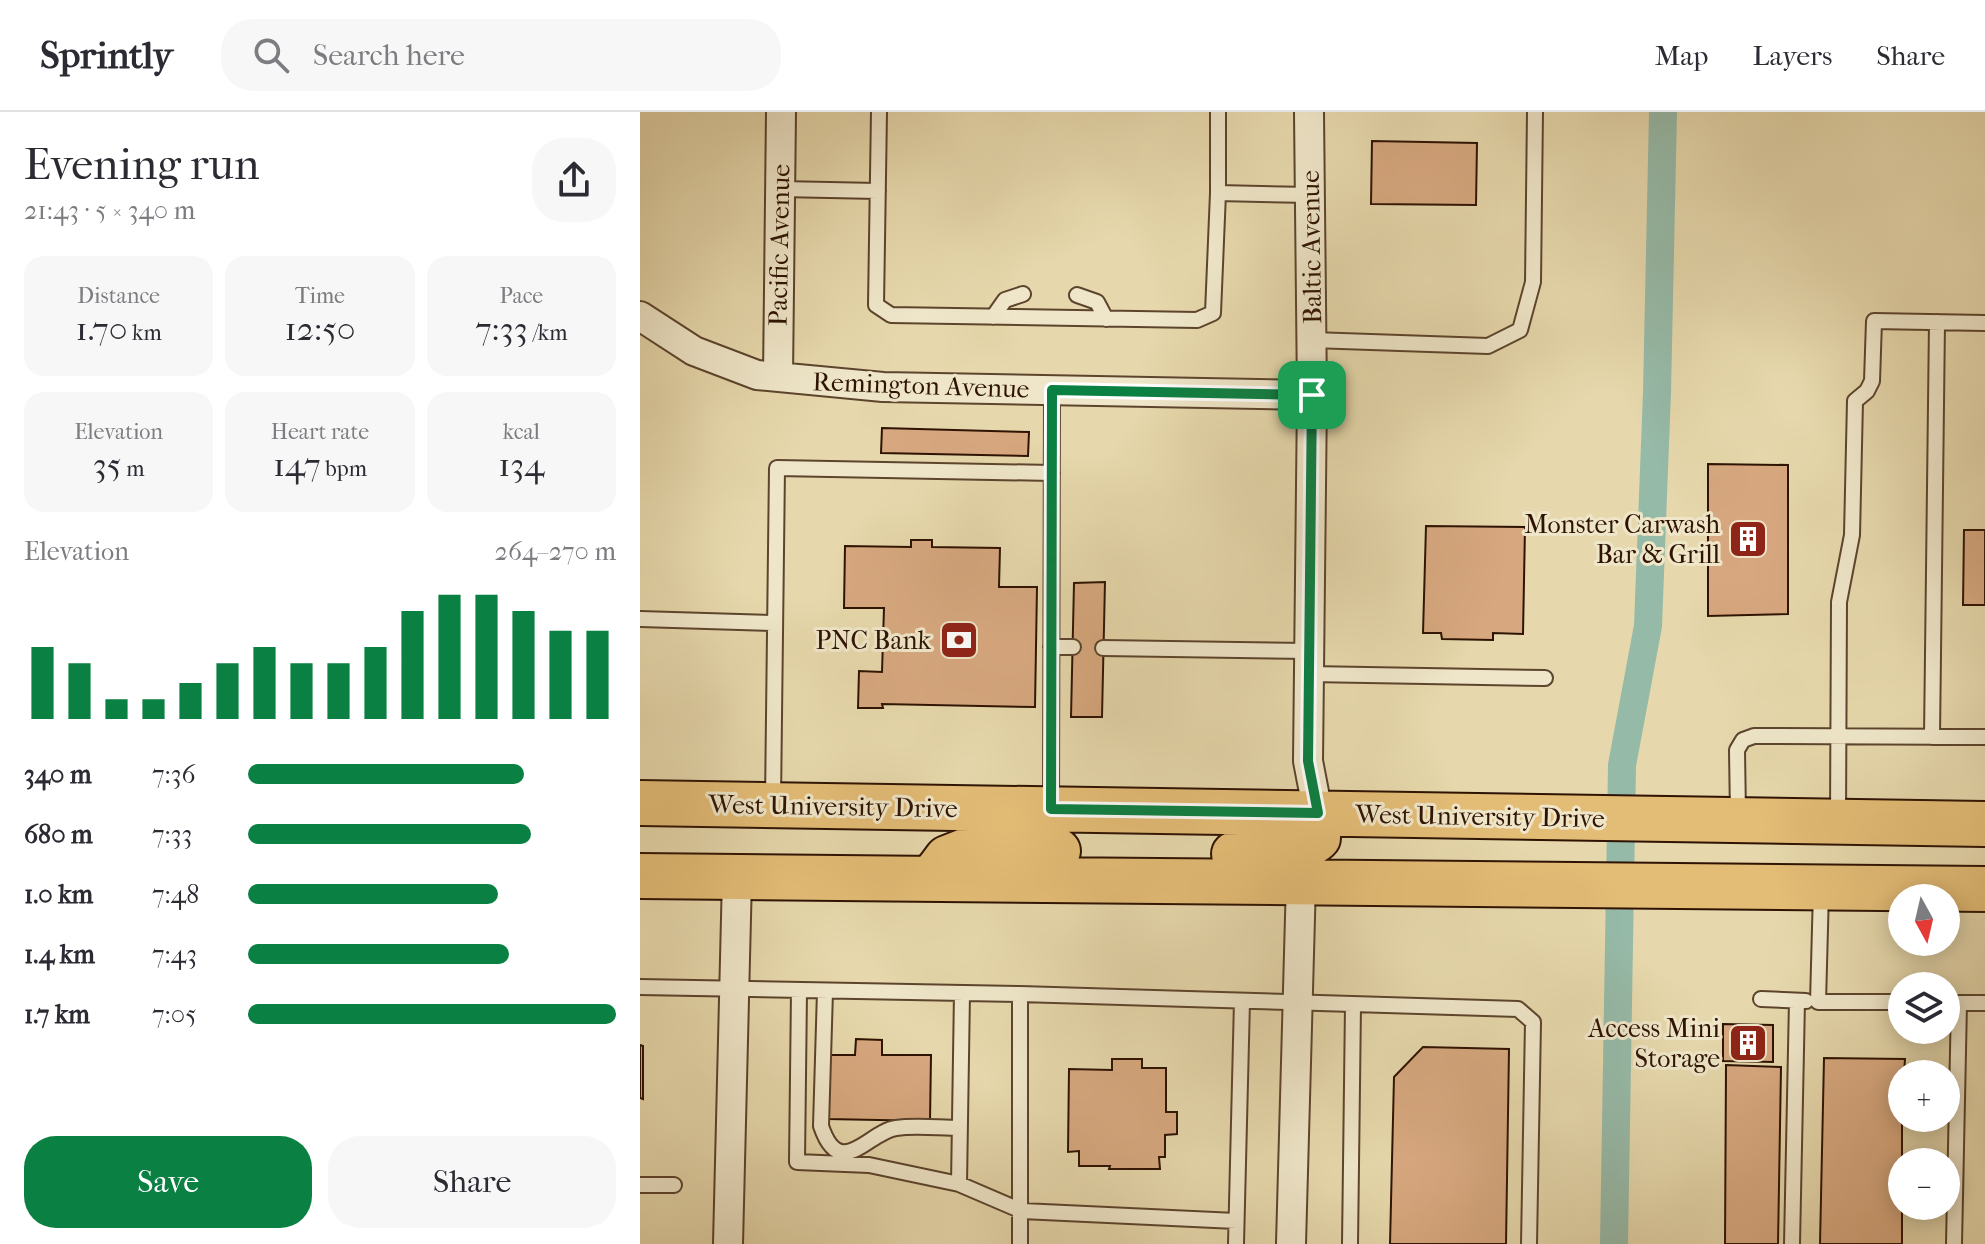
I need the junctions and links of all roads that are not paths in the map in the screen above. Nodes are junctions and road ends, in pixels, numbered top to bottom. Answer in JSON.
{"nodes":[{"id":1,"x":781,"y":112,"type":"edge"},
{"id":2,"x":879,"y":112,"type":"edge"},
{"id":3,"x":1218,"y":112,"type":"edge"},
{"id":4,"x":1309,"y":112,"type":"edge"},
{"id":5,"x":1535,"y":112,"type":"edge"},
{"id":6,"x":780,"y":189,"type":"junction"},
{"id":7,"x":878,"y":191,"type":"junction"},
{"id":8,"x":1218,"y":193,"type":"junction"},
{"id":9,"x":1310,"y":195,"type":"junction"},
{"id":10,"x":1023,"y":294,"type":"dead end"},
{"id":11,"x":1077,"y":295,"type":"dead end"},
{"id":12,"x":640,"y":316,"type":"edge"},
{"id":13,"x":993,"y":317,"type":"junction"},
{"id":14,"x":1106,"y":319,"type":"junction"},
{"id":15,"x":1937,"y":322,"type":"junction"},
{"id":16,"x":1985,"y":323,"type":"edge"},
{"id":17,"x":1312,"y":340,"type":"junction"},
{"id":18,"x":778,"y":377,"type":"junction"},
{"id":19,"x":1052,"y":390,"type":"junction"},
{"id":20,"x":1312,"y":395,"type":"junction"},
{"id":21,"x":1052,"y":473,"type":"junction"},
{"id":22,"x":640,"y":619,"type":"edge"},
{"id":23,"x":774,"y":623,"type":"junction"},
{"id":24,"x":1051,"y":647,"type":"junction"},
{"id":25,"x":1073,"y":647,"type":"dead end"},
{"id":26,"x":1103,"y":648,"type":"dead end"},
{"id":27,"x":1309,"y":663,"type":"junction"},
{"id":28,"x":1545,"y":678,"type":"dead end"},
{"id":29,"x":1839,"y":737,"type":"junction"},
{"id":30,"x":1932,"y":737,"type":"junction"},
{"id":31,"x":1985,"y":737,"type":"edge"},
{"id":32,"x":640,"y":803,"type":"edge"},
{"id":33,"x":773,"y":805,"type":"junction"},
{"id":34,"x":1051,"y":809,"type":"junction"},
{"id":35,"x":1318,"y":813,"type":"junction"},
{"id":36,"x":1738,"y":820,"type":"junction"},
{"id":37,"x":1838,"y":822,"type":"junction"},
{"id":38,"x":1985,"y":824,"type":"edge"},
{"id":39,"x":1985,"y":870,"type":"edge"},
{"id":40,"x":640,"y":876,"type":"edge"},
{"id":41,"x":737,"y":877,"type":"junction"},
{"id":42,"x":932,"y":878,"type":"junction"},
{"id":43,"x":1301,"y":881,"type":"junction"},
{"id":44,"x":1681,"y":885,"type":"junction"},
{"id":45,"x":1821,"y":886,"type":"junction"},
{"id":46,"x":1985,"y":889,"type":"edge"},
{"id":47,"x":640,"y":987,"type":"edge"},
{"id":48,"x":734,"y":989,"type":"junction"},
{"id":49,"x":799,"y":991,"type":"junction"},
{"id":50,"x":825,"y":991,"type":"junction"},
{"id":51,"x":962,"y":993,"type":"junction"},
{"id":52,"x":1020,"y":994,"type":"junction"},
{"id":53,"x":1761,"y":999,"type":"dead end"},
{"id":54,"x":1242,"y":1001,"type":"junction"},
{"id":55,"x":1797,"y":1001,"type":"junction"},
{"id":56,"x":1298,"y":1002,"type":"junction"},
{"id":57,"x":1818,"y":1002,"type":"junction"},
{"id":58,"x":1888,"y":1002,"type":"edge"},
{"id":59,"x":1960,"y":1003,"type":"edge"},
{"id":60,"x":1985,"y":1003,"type":"edge"},
{"id":61,"x":1353,"y":1005,"type":"junction"},
{"id":62,"x":1953,"y":1044,"type":"edge"},
{"id":63,"x":960,"y":1128,"type":"junction"},
{"id":64,"x":959,"y":1184,"type":"junction"},
{"id":65,"x":640,"y":1185,"type":"edge"},
{"id":66,"x":674,"y":1185,"type":"dead end"},
{"id":67,"x":1022,"y":1211,"type":"junction"},
{"id":68,"x":1236,"y":1221,"type":"junction"},
{"id":69,"x":728,"y":1244,"type":"edge"},
{"id":70,"x":1020,"y":1244,"type":"edge"},
{"id":71,"x":1236,"y":1244,"type":"edge"},
{"id":72,"x":1291,"y":1244,"type":"edge"},
{"id":73,"x":1350,"y":1244,"type":"edge"},
{"id":74,"x":1529,"y":1244,"type":"edge"},
{"id":75,"x":1792,"y":1244,"type":"edge"},
{"id":76,"x":1954,"y":1244,"type":"edge"}],
"edges":[{"from":1,"to":6,"type":"street","name":"Pacific Avenue"},
{"from":2,"to":7,"type":"lane"},
{"from":3,"to":8,"type":"lane"},
{"from":4,"to":9,"type":"street","name":"Baltic Avenue"},
{"from":5,"to":17,"type":"lane"},
{"from":6,"to":7,"type":"lane"},
{"from":6,"to":18,"type":"street","name":"Pacific Avenue"},
{"from":7,"to":13,"type":"lane"},
{"from":8,"to":9,"type":"lane"},
{"from":8,"to":14,"type":"lane"},
{"from":9,"to":17,"type":"street","name":"Baltic Avenue"},
{"from":10,"to":13,"type":"lane"},
{"from":11,"to":14,"type":"lane"},
{"from":12,"to":18,"type":"street","name":"Remington Avenue"},
{"from":13,"to":14,"type":"lane"},
{"from":15,"to":16,"type":"lane"},
{"from":15,"to":29,"type":"lane"},
{"from":15,"to":30,"type":"lane"},
{"from":17,"to":20,"type":"street","name":"Baltic Avenue"},
{"from":18,"to":19,"type":"street","name":"Remington Avenue"},
{"from":19,"to":20,"type":"street","name":"Remington Avenue"},
{"from":19,"to":21,"type":"lane"},
{"from":20,"to":27,"type":"street","name":"Baltic Avenue"},
{"from":21,"to":23,"type":"lane"},
{"from":21,"to":24,"type":"lane"},
{"from":22,"to":23,"type":"lane"},
{"from":23,"to":33,"type":"lane"},
{"from":24,"to":25,"type":"lane"},
{"from":24,"to":34,"type":"lane"},
{"from":26,"to":27,"type":"lane"},
{"from":27,"to":28,"type":"lane"},
{"from":27,"to":35,"type":"street","name":"Baltic Avenue"},
{"from":29,"to":30,"type":"lane"},
{"from":29,"to":36,"type":"lane"},
{"from":29,"to":37,"type":"lane"},
{"from":30,"to":31,"type":"lane"},
{"from":32,"to":33,"type":"main road","name":"West University Drive"},
{"from":33,"to":34,"type":"main road","name":"West University Drive"},
{"from":34,"to":35,"type":"main road","name":"West University Drive"},
{"from":35,"to":36,"type":"main road","name":"West University Drive"},
{"from":35,"to":42,"type":"main road"},
{"from":36,"to":37,"type":"main road","name":"West University Drive"},
{"from":37,"to":38,"type":"main road","name":"West University Drive"},
{"from":39,"to":44,"type":"main road"},
{"from":40,"to":41,"type":"main road"},
{"from":41,"to":42,"type":"main road"},
{"from":41,"to":48,"type":"street"},
{"from":42,"to":43,"type":"main road"},
{"from":43,"to":44,"type":"main road"},
{"from":43,"to":56,"type":"street"},
{"from":44,"to":45,"type":"main road"},
{"from":45,"to":46,"type":"main road"},
{"from":45,"to":57,"type":"lane"},
{"from":47,"to":48,"type":"lane"},
{"from":48,"to":49,"type":"lane"},
{"from":48,"to":69,"type":"street"},
{"from":49,"to":50,"type":"lane"},
{"from":49,"to":64,"type":"lane"},
{"from":50,"to":51,"type":"lane"},
{"from":50,"to":63,"type":"lane"},
{"from":51,"to":52,"type":"lane"},
{"from":51,"to":63,"type":"lane"},
{"from":52,"to":54,"type":"lane"},
{"from":52,"to":67,"type":"lane"},
{"from":53,"to":55,"type":"lane"},
{"from":54,"to":56,"type":"lane"},
{"from":54,"to":68,"type":"lane"},
{"from":55,"to":57,"type":"lane"},
{"from":55,"to":75,"type":"lane"},
{"from":56,"to":61,"type":"lane"},
{"from":56,"to":72,"type":"street"},
{"from":57,"to":58,"type":"lane"},
{"from":59,"to":60,"type":"lane"},
{"from":61,"to":73,"type":"lane"},
{"from":61,"to":74,"type":"lane"},
{"from":62,"to":76,"type":"lane"},
{"from":63,"to":64,"type":"lane"},
{"from":64,"to":67,"type":"lane"},
{"from":65,"to":66,"type":"lane"},
{"from":67,"to":68,"type":"lane"},
{"from":67,"to":70,"type":"lane"},
{"from":68,"to":71,"type":"lane"}]}
